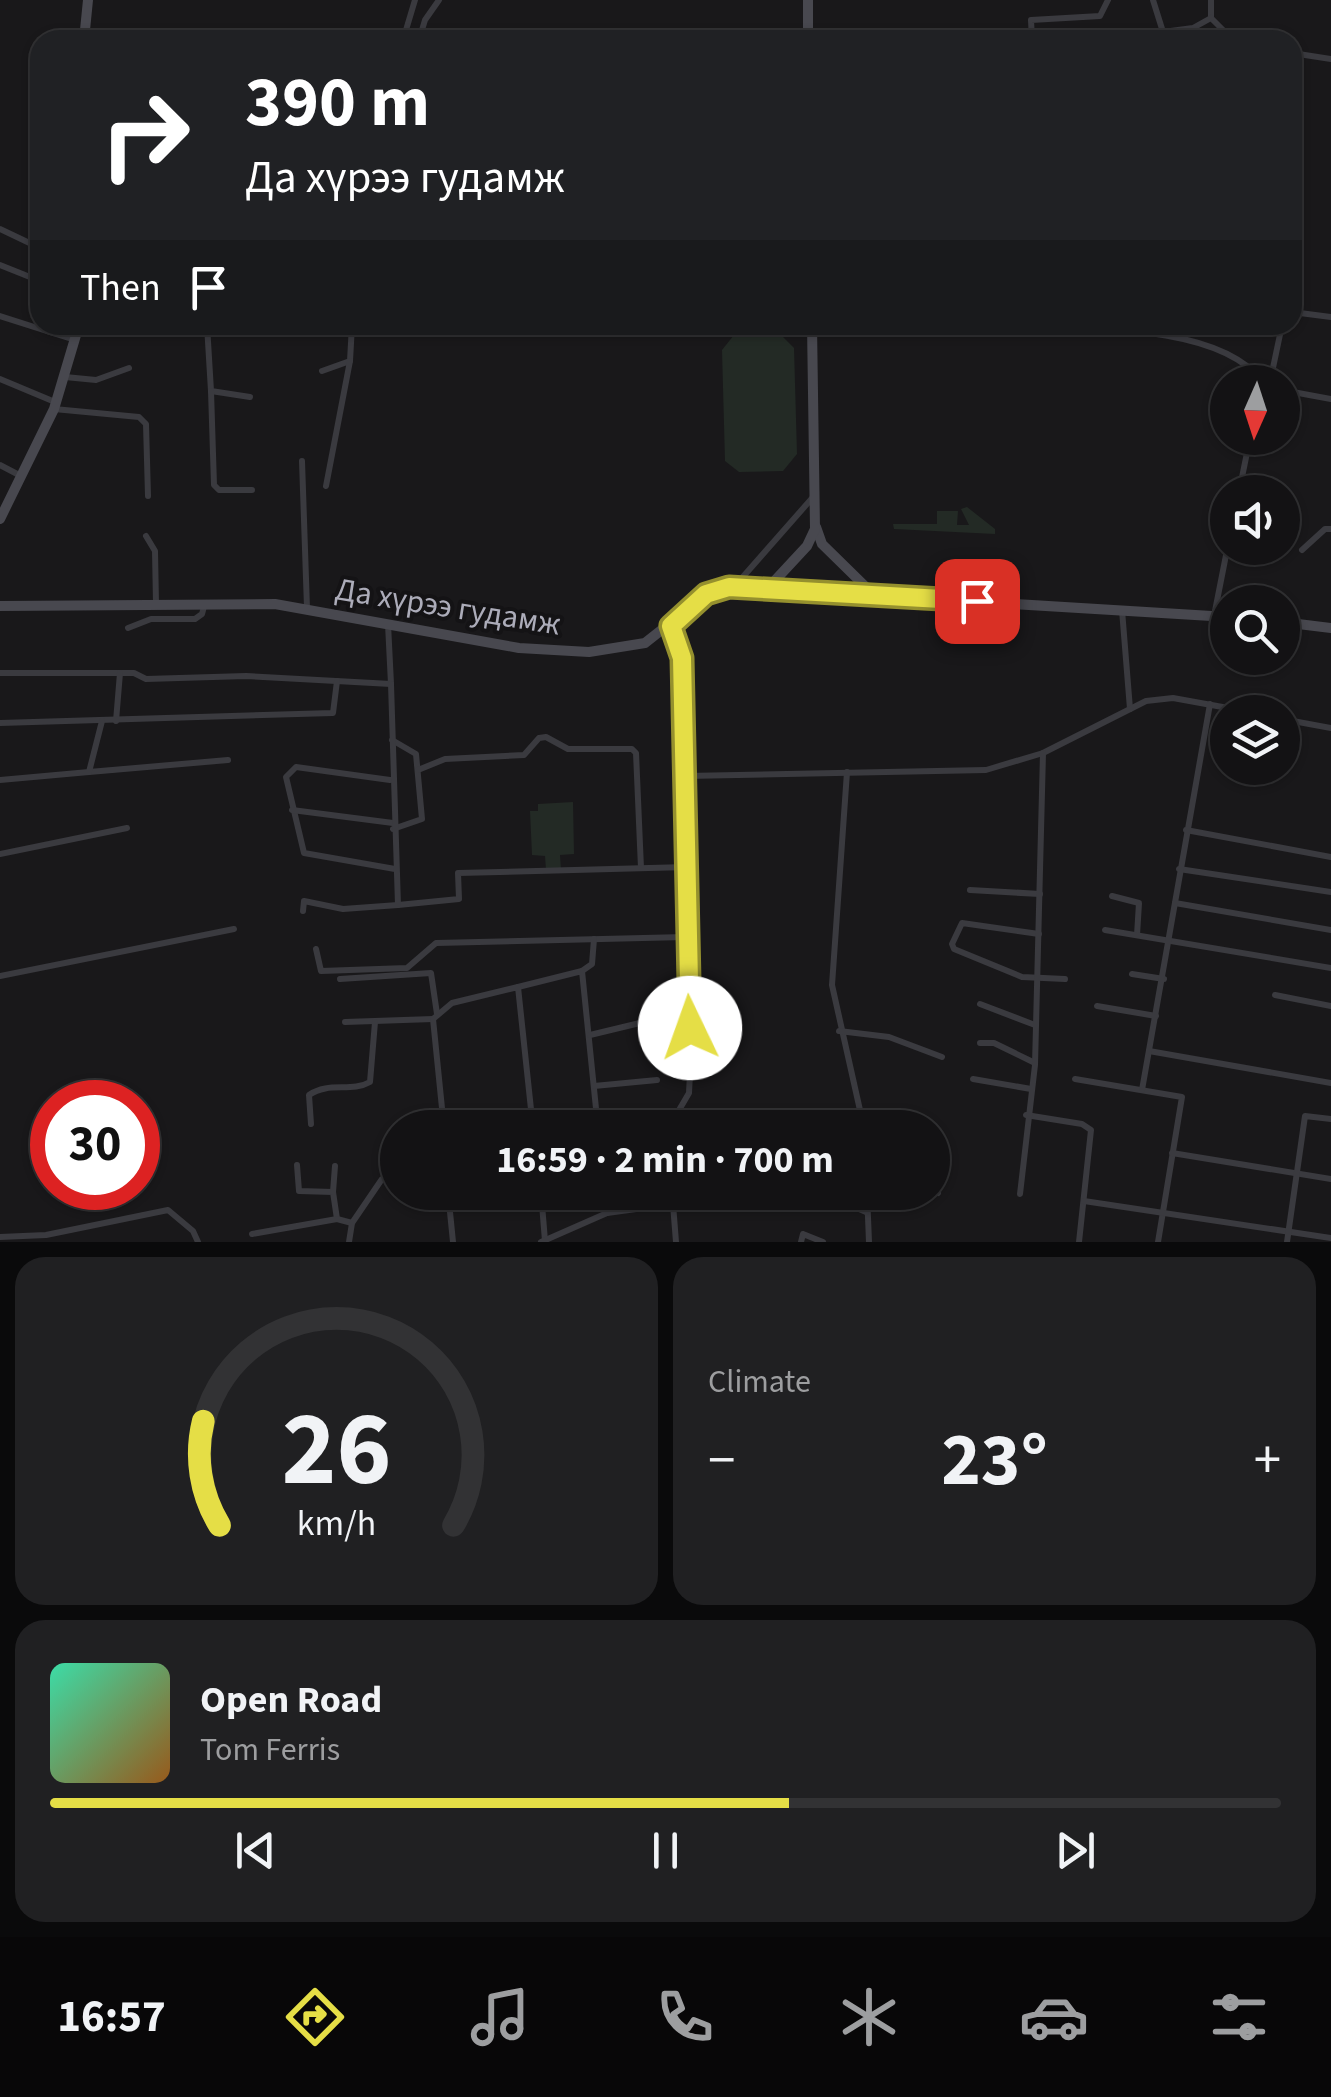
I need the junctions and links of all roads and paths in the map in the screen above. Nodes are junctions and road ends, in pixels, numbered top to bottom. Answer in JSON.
{"nodes":[{"id":1,"x":88,"y":0,"type":"edge"},
{"id":2,"x":415,"y":0,"type":"edge"},
{"id":3,"x":439,"y":0,"type":"edge"},
{"id":4,"x":808,"y":0,"type":"edge"},
{"id":5,"x":1108,"y":0,"type":"edge"},
{"id":6,"x":1153,"y":0,"type":"edge"},
{"id":7,"x":1211,"y":0,"type":"edge"},
{"id":8,"x":1211,"y":18,"type":"junction"},
{"id":9,"x":85,"y":30,"type":"edge"},
{"id":10,"x":406,"y":30,"type":"edge"},
{"id":11,"x":422,"y":30,"type":"edge"},
{"id":12,"x":808,"y":30,"type":"edge"},
{"id":13,"x":1032,"y":30,"type":"edge"},
{"id":14,"x":1160,"y":30,"type":"edge"},
{"id":15,"x":1185,"y":30,"type":"edge"},
{"id":16,"x":1222,"y":30,"type":"edge"},
{"id":17,"x":1302,"y":55,"type":"edge"},
{"id":18,"x":1331,"y":59,"type":"edge"},
{"id":19,"x":0,"y":228,"type":"edge"},
{"id":20,"x":30,"y":243,"type":"edge"},
{"id":21,"x":0,"y":266,"type":"edge"},
{"id":22,"x":30,"y":277,"type":"edge"},
{"id":23,"x":1302,"y":313,"type":"edge"},
{"id":24,"x":0,"y":316,"type":"edge"},
{"id":25,"x":1331,"y":317,"type":"edge"},
{"id":26,"x":30,"y":325,"type":"edge"},
{"id":27,"x":60,"y":335,"type":"edge"},
{"id":28,"x":77,"y":335,"type":"edge"},
{"id":29,"x":207,"y":335,"type":"edge"},
{"id":30,"x":351,"y":335,"type":"edge"},
{"id":31,"x":812,"y":335,"type":"edge"},
{"id":32,"x":1169,"y":335,"type":"edge"},
{"id":33,"x":1279,"y":335,"type":"edge"},
{"id":34,"x":76,"y":340,"type":"junction"},
{"id":35,"x":350,"y":361,"type":"junction"},
{"id":36,"x":1245,"y":365,"type":"edge"},
{"id":37,"x":1270,"y":365,"type":"edge"},
{"id":38,"x":129,"y":368,"type":"dead end"},
{"id":39,"x":322,"y":371,"type":"dead end"},
{"id":40,"x":65,"y":377,"type":"junction"},
{"id":41,"x":0,"y":379,"type":"edge"},
{"id":42,"x":211,"y":392,"type":"junction"},
{"id":43,"x":1300,"y":393,"type":"edge"},
{"id":44,"x":250,"y":397,"type":"dead end"},
{"id":45,"x":1331,"y":399,"type":"edge"},
{"id":46,"x":55,"y":406,"type":"junction"},
{"id":47,"x":302,"y":461,"type":"dead end"},
{"id":48,"x":0,"y":465,"type":"edge"},
{"id":49,"x":21,"y":476,"type":"junction"},
{"id":50,"x":326,"y":486,"type":"dead end"},
{"id":51,"x":252,"y":490,"type":"dead end"},
{"id":52,"x":815,"y":495,"type":"junction"},
{"id":53,"x":148,"y":496,"type":"dead end"},
{"id":54,"x":0,"y":519,"type":"edge"},
{"id":55,"x":816,"y":522,"type":"junction"},
{"id":56,"x":1331,"y":528,"type":"edge"},
{"id":57,"x":146,"y":536,"type":"dead end"},
{"id":58,"x":1302,"y":550,"type":"dead end"},
{"id":59,"x":734,"y":587,"type":"junction"},
{"id":60,"x":768,"y":588,"type":"junction"},
{"id":61,"x":872,"y":594,"type":"junction"},
{"id":62,"x":206,"y":602,"type":"junction"},
{"id":63,"x":0,"y":603,"type":"edge"},
{"id":64,"x":156,"y":604,"type":"junction"},
{"id":65,"x":307,"y":608,"type":"junction"},
{"id":66,"x":1122,"y":610,"type":"junction"},
{"id":67,"x":1210,"y":616,"type":"edge"},
{"id":68,"x":388,"y":623,"type":"junction"},
{"id":69,"x":1300,"y":624,"type":"edge"},
{"id":70,"x":671,"y":626,"type":"junction"},
{"id":71,"x":128,"y":628,"type":"dead end"},
{"id":72,"x":1331,"y":628,"type":"edge"},
{"id":73,"x":0,"y":674,"type":"edge"},
{"id":74,"x":120,"y":674,"type":"junction"},
{"id":75,"x":337,"y":681,"type":"junction"},
{"id":76,"x":390,"y":684,"type":"junction"},
{"id":77,"x":1210,"y":704,"type":"joint"},
{"id":78,"x":1130,"y":709,"type":"junction"},
{"id":79,"x":102,"y":721,"type":"junction"},
{"id":80,"x":116,"y":721,"type":"junction"},
{"id":81,"x":1300,"y":722,"type":"edge"},
{"id":82,"x":0,"y":724,"type":"edge"},
{"id":83,"x":1331,"y":728,"type":"edge"},
{"id":84,"x":392,"y":740,"type":"junction"},
{"id":85,"x":1043,"y":752,"type":"junction"},
{"id":86,"x":228,"y":760,"type":"dead end"},
{"id":87,"x":418,"y":770,"type":"junction"},
{"id":88,"x":89,"y":772,"type":"junction"},
{"id":89,"x":847,"y":772,"type":"junction"},
{"id":90,"x":684,"y":776,"type":"junction"},
{"id":91,"x":0,"y":780,"type":"edge"},
{"id":92,"x":390,"y":780,"type":"junction"},
{"id":93,"x":292,"y":810,"type":"junction"},
{"id":94,"x":393,"y":826,"type":"junction"},
{"id":95,"x":127,"y":828,"type":"dead end"},
{"id":96,"x":1186,"y":830,"type":"junction"},
{"id":97,"x":0,"y":854,"type":"edge"},
{"id":98,"x":1331,"y":857,"type":"edge"},
{"id":99,"x":687,"y":867,"type":"junction"},
{"id":100,"x":395,"y":868,"type":"junction"},
{"id":101,"x":642,"y":868,"type":"junction"},
{"id":102,"x":1179,"y":869,"type":"junction"},
{"id":103,"x":970,"y":890,"type":"dead end"},
{"id":104,"x":1331,"y":892,"type":"edge"},
{"id":105,"x":1040,"y":894,"type":"junction"},
{"id":106,"x":1112,"y":896,"type":"dead end"},
{"id":107,"x":1175,"y":904,"type":"junction"},
{"id":108,"x":398,"y":905,"type":"junction"},
{"id":109,"x":303,"y":911,"type":"dead end"},
{"id":110,"x":234,"y":929,"type":"dead end"},
{"id":111,"x":1105,"y":930,"type":"dead end"},
{"id":112,"x":1331,"y":930,"type":"edge"},
{"id":113,"x":1039,"y":934,"type":"junction"},
{"id":114,"x":1137,"y":935,"type":"junction"},
{"id":115,"x":685,"y":936,"type":"junction"},
{"id":116,"x":594,"y":939,"type":"junction"},
{"id":117,"x":1169,"y":940,"type":"junction"},
{"id":118,"x":316,"y":949,"type":"dead end"},
{"id":119,"x":1331,"y":968,"type":"edge"},
{"id":120,"x":582,"y":971,"type":"junction"},
{"id":121,"x":1132,"y":974,"type":"dead end"},
{"id":122,"x":0,"y":976,"type":"edge"},
{"id":123,"x":340,"y":978,"type":"dead end"},
{"id":124,"x":1164,"y":978,"type":"junction"},
{"id":125,"x":1037,"y":979,"type":"junction"},
{"id":126,"x":1065,"y":979,"type":"dead end"},
{"id":127,"x":518,"y":987,"type":"junction"},
{"id":128,"x":1276,"y":994,"type":"dead end"},
{"id":129,"x":980,"y":1004,"type":"dead end"},
{"id":130,"x":1098,"y":1006,"type":"dead end"},
{"id":131,"x":1331,"y":1006,"type":"edge"},
{"id":132,"x":1156,"y":1016,"type":"junction"},
{"id":133,"x":435,"y":1017,"type":"junction"},
{"id":134,"x":345,"y":1022,"type":"dead end"},
{"id":135,"x":375,"y":1022,"type":"junction"},
{"id":136,"x":644,"y":1022,"type":"dead end"},
{"id":137,"x":1036,"y":1025,"type":"junction"},
{"id":138,"x":839,"y":1030,"type":"junction"},
{"id":139,"x":590,"y":1035,"type":"junction"},
{"id":140,"x":980,"y":1043,"type":"dead end"},
{"id":141,"x":1149,"y":1051,"type":"junction"},
{"id":142,"x":942,"y":1058,"type":"dead end"},
{"id":143,"x":1035,"y":1063,"type":"junction"},
{"id":144,"x":973,"y":1079,"type":"dead end"},
{"id":145,"x":657,"y":1080,"type":"dead end"},
{"id":146,"x":1075,"y":1080,"type":"dead end"},
{"id":147,"x":1331,"y":1083,"type":"edge"},
{"id":148,"x":594,"y":1086,"type":"junction"},
{"id":149,"x":1031,"y":1089,"type":"junction"},
{"id":150,"x":1142,"y":1090,"type":"junction"},
{"id":151,"x":443,"y":1110,"type":"edge"},
{"id":152,"x":531,"y":1110,"type":"edge"},
{"id":153,"x":596,"y":1110,"type":"edge"},
{"id":154,"x":679,"y":1110,"type":"edge"},
{"id":155,"x":859,"y":1110,"type":"edge"},
{"id":156,"x":1026,"y":1115,"type":"junction"},
{"id":157,"x":1331,"y":1118,"type":"edge"},
{"id":158,"x":311,"y":1124,"type":"dead end"},
{"id":159,"x":1172,"y":1153,"type":"junction"},
{"id":160,"x":297,"y":1165,"type":"dead end"},
{"id":161,"x":335,"y":1166,"type":"dead end"},
{"id":162,"x":1295,"y":1173,"type":"junction"},
{"id":163,"x":1331,"y":1179,"type":"edge"},
{"id":164,"x":380,"y":1182,"type":"edge"},
{"id":165,"x":334,"y":1192,"type":"junction"},
{"id":166,"x":1020,"y":1194,"type":"dead end"},
{"id":167,"x":1084,"y":1201,"type":"junction"},
{"id":168,"x":449,"y":1210,"type":"edge"},
{"id":169,"x":542,"y":1210,"type":"edge"},
{"id":170,"x":607,"y":1210,"type":"edge"},
{"id":171,"x":629,"y":1210,"type":"edge"},
{"id":172,"x":673,"y":1210,"type":"edge"},
{"id":173,"x":861,"y":1210,"type":"edge"},
{"id":174,"x":866,"y":1212,"type":"joint"},
{"id":175,"x":607,"y":1213,"type":"junction"},
{"id":176,"x":1162,"y":1215,"type":"junction"},
{"id":177,"x":337,"y":1220,"type":"junction"},
{"id":178,"x":352,"y":1223,"type":"junction"},
{"id":179,"x":1288,"y":1232,"type":"junction"},
{"id":180,"x":252,"y":1234,"type":"dead end"},
{"id":181,"x":0,"y":1237,"type":"edge"},
{"id":182,"x":1331,"y":1238,"type":"edge"},
{"id":183,"x":198,"y":1242,"type":"edge"},
{"id":184,"x":349,"y":1242,"type":"edge"},
{"id":185,"x":452,"y":1242,"type":"edge"},
{"id":186,"x":543,"y":1242,"type":"edge"},
{"id":187,"x":676,"y":1242,"type":"edge"},
{"id":188,"x":801,"y":1242,"type":"edge"},
{"id":189,"x":823,"y":1242,"type":"edge"},
{"id":190,"x":869,"y":1242,"type":"edge"},
{"id":191,"x":1079,"y":1242,"type":"edge"},
{"id":192,"x":1158,"y":1242,"type":"edge"},
{"id":193,"x":1287,"y":1242,"type":"edge"}],
"edges":[{"from":1,"to":9,"type":"main road"},
{"from":2,"to":10,"type":"street"},
{"from":3,"to":11,"type":"street"},
{"from":4,"to":12,"type":"main road"},
{"from":5,"to":13,"type":"street"},
{"from":6,"to":14,"type":"street"},
{"from":7,"to":8,"type":"street"},
{"from":8,"to":15,"type":"street"},
{"from":8,"to":16,"type":"street"},
{"from":17,"to":18,"type":"street"},
{"from":19,"to":20,"type":"street"},
{"from":21,"to":22,"type":"street"},
{"from":23,"to":25,"type":"street"},
{"from":24,"to":26,"type":"street"},
{"from":27,"to":34,"type":"street"},
{"from":28,"to":34,"type":"main road"},
{"from":29,"to":42,"type":"street"},
{"from":30,"to":35,"type":"street"},
{"from":31,"to":52,"type":"main road"},
{"from":32,"to":36,"type":"street"},
{"from":33,"to":37,"type":"street"},
{"from":34,"to":40,"type":"main road"},
{"from":35,"to":39,"type":"street"},
{"from":35,"to":50,"type":"street"},
{"from":38,"to":40,"type":"street"},
{"from":40,"to":46,"type":"main road"},
{"from":41,"to":46,"type":"street"},
{"from":42,"to":44,"type":"street"},
{"from":42,"to":51,"type":"street"},
{"from":43,"to":45,"type":"street"},
{"from":46,"to":49,"type":"main road"},
{"from":46,"to":53,"type":"street"},
{"from":47,"to":65,"type":"street"},
{"from":48,"to":49,"type":"street"},
{"from":49,"to":54,"type":"main road"},
{"from":52,"to":55,"type":"main road"},
{"from":52,"to":59,"type":"street"},
{"from":55,"to":60,"type":"main road"},
{"from":55,"to":61,"type":"main road"},
{"from":56,"to":58,"type":"street"},
{"from":57,"to":64,"type":"street"},
{"from":59,"to":60,"type":"main road","name":"Да хүрээ гудамж"},
{"from":59,"to":70,"type":"main road","name":"Да хүрээ гудамж"},
{"from":60,"to":61,"type":"main road","name":"Да хүрээ гудамж"},
{"from":61,"to":66,"type":"main road","name":"Да хүрээ гудамж"},
{"from":62,"to":64,"type":"main road","name":"Да хүрээ гудамж"},
{"from":62,"to":65,"type":"main road","name":"Да хүрээ гудамж"},
{"from":62,"to":71,"type":"street"},
{"from":63,"to":64,"type":"main road","name":"Да хүрээ гудамж"},
{"from":65,"to":68,"type":"main road","name":"Да хүрээ гудамж"},
{"from":66,"to":67,"type":"main road","name":"Да хүрээ гудамж"},
{"from":66,"to":78,"type":"street"},
{"from":68,"to":70,"type":"main road","name":"Да хүрээ гудамж"},
{"from":68,"to":76,"type":"street"},
{"from":69,"to":72,"type":"main road"},
{"from":70,"to":90,"type":"street"},
{"from":73,"to":74,"type":"street"},
{"from":74,"to":75,"type":"street"},
{"from":74,"to":80,"type":"street"},
{"from":75,"to":76,"type":"street"},
{"from":75,"to":80,"type":"street"},
{"from":76,"to":84,"type":"street"},
{"from":77,"to":78,"type":"street"},
{"from":77,"to":96,"type":"street"},
{"from":78,"to":85,"type":"street"},
{"from":79,"to":80,"type":"street"},
{"from":79,"to":82,"type":"street"},
{"from":79,"to":88,"type":"street"},
{"from":81,"to":83,"type":"street"},
{"from":84,"to":87,"type":"street"},
{"from":84,"to":92,"type":"street"},
{"from":85,"to":89,"type":"street"},
{"from":85,"to":105,"type":"street"},
{"from":86,"to":88,"type":"street"},
{"from":87,"to":94,"type":"street"},
{"from":87,"to":101,"type":"street"},
{"from":88,"to":91,"type":"street"},
{"from":89,"to":90,"type":"street"},
{"from":89,"to":138,"type":"street"},
{"from":90,"to":99,"type":"street"},
{"from":92,"to":93,"type":"street"},
{"from":92,"to":94,"type":"street"},
{"from":93,"to":94,"type":"street"},
{"from":93,"to":100,"type":"street"},
{"from":94,"to":100,"type":"street"},
{"from":95,"to":97,"type":"street"},
{"from":96,"to":98,"type":"street"},
{"from":96,"to":102,"type":"street"},
{"from":99,"to":101,"type":"street"},
{"from":99,"to":115,"type":"street"},
{"from":100,"to":108,"type":"street"},
{"from":101,"to":108,"type":"street"},
{"from":102,"to":104,"type":"street"},
{"from":102,"to":107,"type":"street"},
{"from":103,"to":105,"type":"street"},
{"from":105,"to":113,"type":"street"},
{"from":106,"to":114,"type":"street"},
{"from":107,"to":112,"type":"street"},
{"from":107,"to":117,"type":"street"},
{"from":108,"to":109,"type":"street"},
{"from":110,"to":122,"type":"street"},
{"from":111,"to":114,"type":"street"},
{"from":113,"to":125,"type":"street"},
{"from":113,"to":125,"type":"street"},
{"from":114,"to":117,"type":"street"},
{"from":115,"to":116,"type":"street"},
{"from":115,"to":154,"type":"street"},
{"from":116,"to":118,"type":"street"},
{"from":116,"to":120,"type":"street"},
{"from":117,"to":119,"type":"street"},
{"from":117,"to":124,"type":"street"},
{"from":120,"to":127,"type":"street"},
{"from":120,"to":139,"type":"street"},
{"from":121,"to":124,"type":"street"},
{"from":123,"to":133,"type":"street"},
{"from":124,"to":132,"type":"street"},
{"from":125,"to":126,"type":"street"},
{"from":125,"to":137,"type":"street"},
{"from":127,"to":133,"type":"street"},
{"from":127,"to":152,"type":"street"},
{"from":128,"to":131,"type":"street"},
{"from":129,"to":137,"type":"street"},
{"from":130,"to":132,"type":"street"},
{"from":132,"to":141,"type":"street"},
{"from":133,"to":135,"type":"street"},
{"from":133,"to":151,"type":"street"},
{"from":134,"to":135,"type":"street"},
{"from":135,"to":158,"type":"street"},
{"from":136,"to":139,"type":"street"},
{"from":137,"to":143,"type":"street"},
{"from":138,"to":142,"type":"street"},
{"from":138,"to":155,"type":"street"},
{"from":139,"to":148,"type":"street"},
{"from":140,"to":143,"type":"street"},
{"from":141,"to":147,"type":"street"},
{"from":141,"to":150,"type":"street"},
{"from":143,"to":149,"type":"street"},
{"from":144,"to":149,"type":"street"},
{"from":145,"to":148,"type":"street"},
{"from":146,"to":150,"type":"street"},
{"from":148,"to":153,"type":"street"},
{"from":149,"to":156,"type":"street"},
{"from":150,"to":159,"type":"street"},
{"from":156,"to":166,"type":"street"},
{"from":156,"to":167,"type":"street"},
{"from":157,"to":162,"type":"street"},
{"from":159,"to":162,"type":"street"},
{"from":159,"to":176,"type":"street"},
{"from":160,"to":165,"type":"street"},
{"from":161,"to":165,"type":"street"},
{"from":162,"to":163,"type":"street"},
{"from":162,"to":179,"type":"street"},
{"from":164,"to":178,"type":"street"},
{"from":165,"to":177,"type":"street"},
{"from":167,"to":176,"type":"street"},
{"from":167,"to":191,"type":"street"},
{"from":168,"to":185,"type":"street"},
{"from":169,"to":186,"type":"street"},
{"from":170,"to":175,"type":"street"},
{"from":171,"to":175,"type":"street"},
{"from":172,"to":187,"type":"street"},
{"from":173,"to":174,"type":"street"},
{"from":174,"to":190,"type":"street"},
{"from":175,"to":186,"type":"street"},
{"from":176,"to":179,"type":"street"},
{"from":176,"to":192,"type":"street"},
{"from":177,"to":178,"type":"street"},
{"from":177,"to":180,"type":"street"},
{"from":178,"to":184,"type":"street"},
{"from":179,"to":182,"type":"street"},
{"from":179,"to":193,"type":"street"},
{"from":181,"to":183,"type":"street"},
{"from":188,"to":189,"type":"street"}]}
